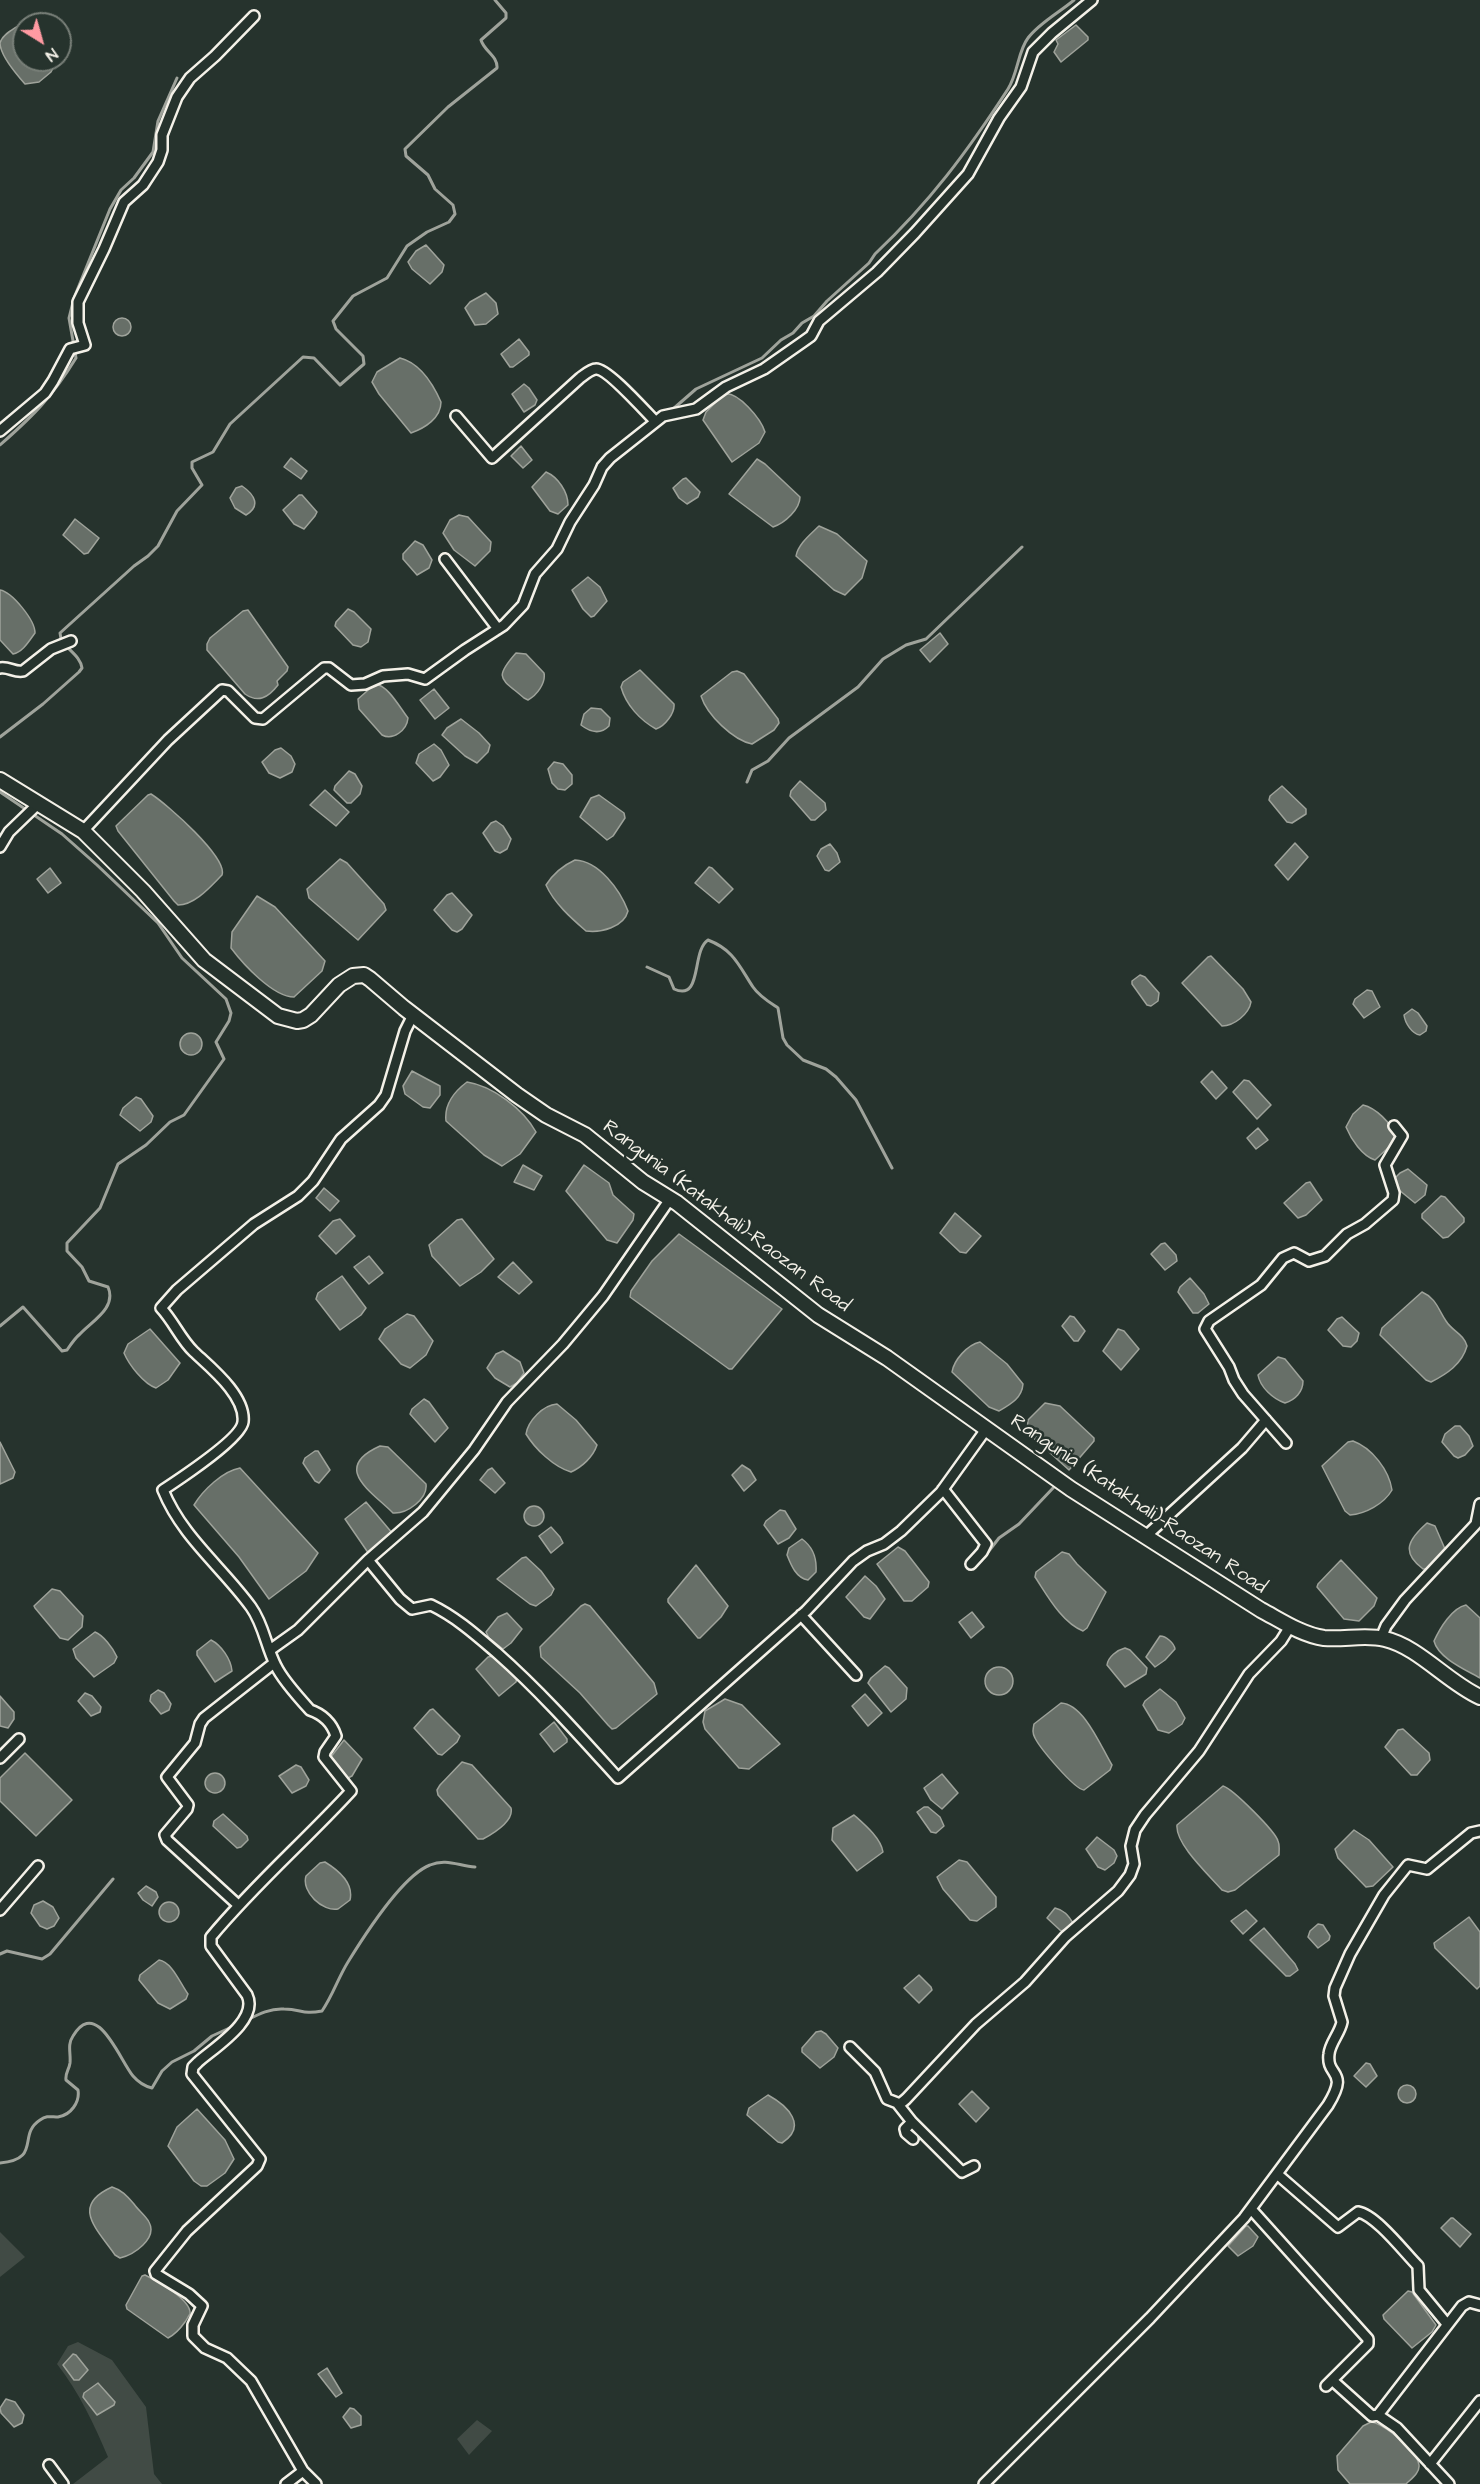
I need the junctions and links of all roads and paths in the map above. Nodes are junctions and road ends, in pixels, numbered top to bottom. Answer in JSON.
{"nodes":[{"id":1,"x":1092,"y":0,"type":"edge"},
{"id":2,"x":254,"y":16,"type":"dead end"},
{"id":3,"x":456,"y":417,"type":"dead end"},
{"id":4,"x":655,"y":421,"type":"junction"},
{"id":5,"x":0,"y":431,"type":"edge"},
{"id":6,"x":445,"y":559,"type":"dead end"},
{"id":7,"x":498,"y":629,"type":"junction"},
{"id":8,"x":71,"y":641,"type":"dead end"},
{"id":9,"x":0,"y":668,"type":"edge"},
{"id":10,"x":0,"y":780,"type":"edge"},
{"id":11,"x":34,"y":809,"type":"junction"},
{"id":12,"x":83,"y":831,"type":"junction"},
{"id":13,"x":0,"y":847,"type":"edge"},
{"id":14,"x":413,"y":1015,"type":"junction"},
{"id":15,"x":1394,"y":1126,"type":"dead end"},
{"id":16,"x":670,"y":1199,"type":"junction"},
{"id":17,"x":1266,"y":1420,"type":"junction"},
{"id":18,"x":987,"y":1428,"type":"junction"},
{"id":19,"x":1286,"y":1443,"type":"dead end"},
{"id":20,"x":943,"y":1489,"type":"junction"},
{"id":21,"x":1480,"y":1504,"type":"edge"},
{"id":22,"x":1146,"y":1536,"type":"junction"},
{"id":23,"x":368,"y":1560,"type":"junction"},
{"id":24,"x":971,"y":1564,"type":"dead end"},
{"id":25,"x":801,"y":1615,"type":"junction"},
{"id":26,"x":1291,"y":1625,"type":"junction"},
{"id":27,"x":1381,"y":1638,"type":"junction"},
{"id":28,"x":270,"y":1650,"type":"junction"},
{"id":29,"x":274,"y":1663,"type":"junction"},
{"id":30,"x":856,"y":1675,"type":"dead end"},
{"id":31,"x":1480,"y":1697,"type":"edge"},
{"id":32,"x":19,"y":1739,"type":"dead end"},
{"id":33,"x":0,"y":1758,"type":"edge"},
{"id":34,"x":1480,"y":1831,"type":"edge"},
{"id":35,"x":38,"y":1866,"type":"dead end"},
{"id":36,"x":237,"y":1904,"type":"junction"},
{"id":37,"x":0,"y":1910,"type":"edge"},
{"id":38,"x":850,"y":2047,"type":"dead end"},
{"id":39,"x":897,"y":2103,"type":"junction"},
{"id":40,"x":912,"y":2122,"type":"junction"},
{"id":41,"x":913,"y":2139,"type":"dead end"},
{"id":42,"x":974,"y":2166,"type":"dead end"},
{"id":43,"x":1277,"y":2174,"type":"junction"},
{"id":44,"x":1251,"y":2209,"type":"junction"},
{"id":45,"x":1480,"y":2305,"type":"edge"},
{"id":46,"x":1447,"y":2324,"type":"junction"},
{"id":47,"x":1480,"y":2402,"type":"edge"},
{"id":48,"x":1378,"y":2415,"type":"junction"},
{"id":49,"x":1430,"y":2464,"type":"junction"},
{"id":50,"x":49,"y":2465,"type":"dead end"},
{"id":51,"x":303,"y":2470,"type":"junction"},
{"id":52,"x":63,"y":2484,"type":"edge"},
{"id":53,"x":286,"y":2484,"type":"edge"},
{"id":54,"x":316,"y":2484,"type":"edge"},
{"id":55,"x":984,"y":2484,"type":"edge"},
{"id":56,"x":1449,"y":2484,"type":"edge"}],
"edges":[{"from":1,"to":4,"type":"street"},
{"from":2,"to":5,"type":"street"},
{"from":3,"to":4,"type":"street"},
{"from":4,"to":7,"type":"street"},
{"from":6,"to":7,"type":"street"},
{"from":7,"to":12,"type":"street"},
{"from":8,"to":9,"type":"street"},
{"from":10,"to":11,"type":"main road","name":"Rangunia (Katakhali)-Raozan Road"},
{"from":11,"to":12,"type":"main road","name":"Rangunia (Katakhali)-Raozan Road"},
{"from":11,"to":13,"type":"street"},
{"from":12,"to":14,"type":"main road","name":"Rangunia (Katakhali)-Raozan Road"},
{"from":14,"to":16,"type":"main road","name":"Rangunia (Katakhali)-Raozan Road"},
{"from":14,"to":28,"type":"street"},
{"from":15,"to":17,"type":"street"},
{"from":16,"to":18,"type":"main road","name":"Rangunia (Katakhali)-Raozan Road"},
{"from":16,"to":23,"type":"street"},
{"from":17,"to":19,"type":"street"},
{"from":17,"to":22,"type":"street"},
{"from":18,"to":20,"type":"street"},
{"from":18,"to":22,"type":"main road","name":"Rangunia (Katakhali)-Raozan Road"},
{"from":20,"to":24,"type":"street"},
{"from":20,"to":25,"type":"street"},
{"from":21,"to":27,"type":"street"},
{"from":22,"to":26,"type":"main road","name":"Rangunia (Katakhali)-Raozan Road"},
{"from":23,"to":25,"type":"street"},
{"from":23,"to":28,"type":"street"},
{"from":25,"to":30,"type":"street"},
{"from":26,"to":27,"type":"main road","name":"Rangunia (Katakhali)-Raozan Road"},
{"from":26,"to":39,"type":"street"},
{"from":27,"to":31,"type":"main road","name":"Rangunia (Katakhali)-Raozan Road"},
{"from":28,"to":29,"type":"street"},
{"from":29,"to":36,"type":"street"},
{"from":29,"to":36,"type":"street"},
{"from":32,"to":33,"type":"street"},
{"from":34,"to":43,"type":"street"},
{"from":35,"to":37,"type":"street"},
{"from":36,"to":51,"type":"street"},
{"from":38,"to":39,"type":"street"},
{"from":39,"to":40,"type":"street"},
{"from":40,"to":41,"type":"street"},
{"from":40,"to":42,"type":"street"},
{"from":43,"to":44,"type":"street"},
{"from":43,"to":46,"type":"street"},
{"from":44,"to":48,"type":"street"},
{"from":44,"to":55,"type":"street"},
{"from":45,"to":46,"type":"street"},
{"from":46,"to":48,"type":"street"},
{"from":47,"to":49,"type":"street"},
{"from":48,"to":49,"type":"street"},
{"from":49,"to":56,"type":"street"},
{"from":50,"to":52,"type":"street"},
{"from":51,"to":53,"type":"street"},
{"from":51,"to":54,"type":"street"}]}
